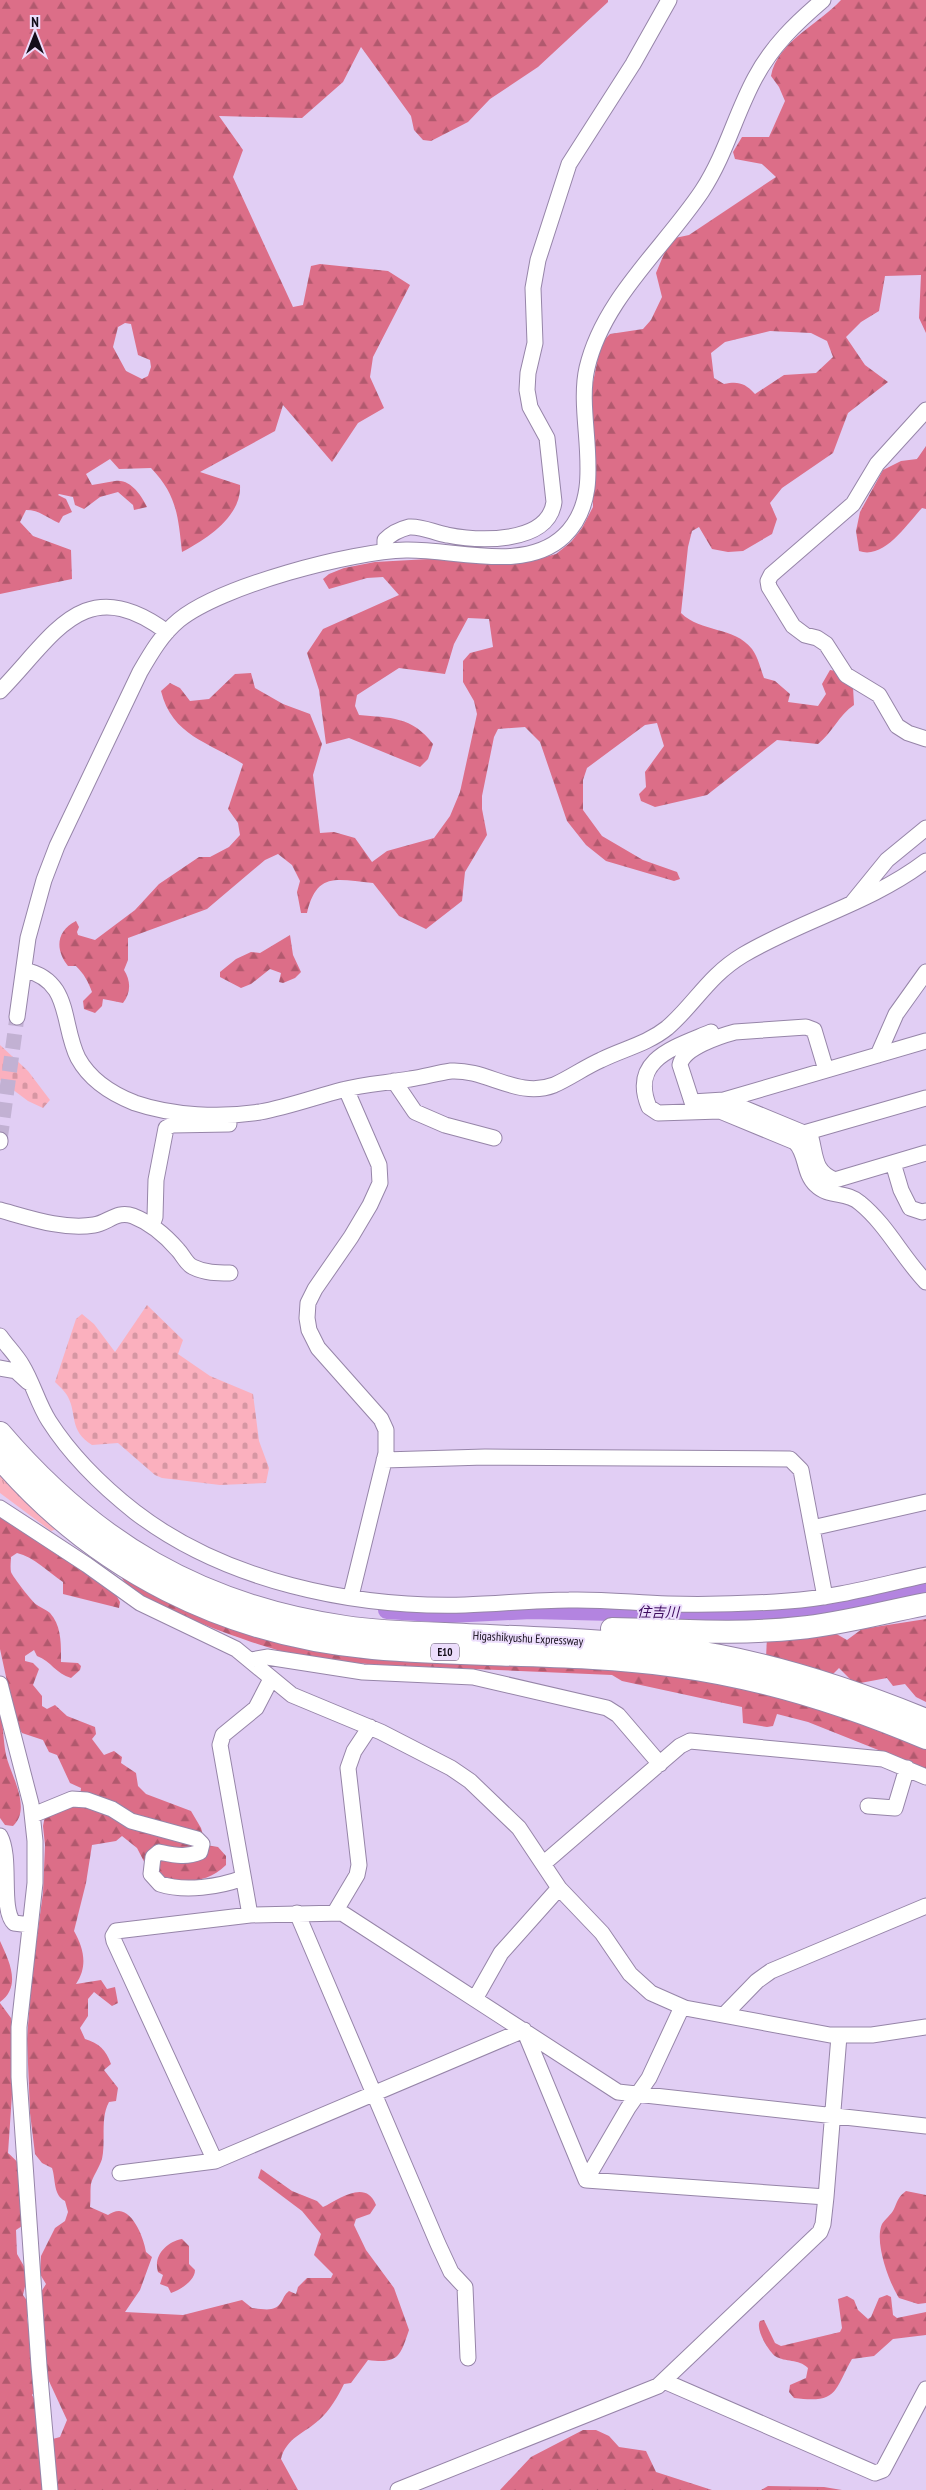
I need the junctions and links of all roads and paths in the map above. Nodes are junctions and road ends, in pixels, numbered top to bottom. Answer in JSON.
{"nodes":[{"id":1,"x":669,"y":0,"type":"edge"},
{"id":2,"x":823,"y":0,"type":"edge"},
{"id":3,"x":926,"y":410,"type":"edge"},
{"id":4,"x":385,"y":551,"type":"junction"},
{"id":5,"x":167,"y":632,"type":"junction"},
{"id":6,"x":0,"y":692,"type":"edge"},
{"id":7,"x":926,"y":739,"type":"edge"},
{"id":8,"x":926,"y":828,"type":"edge"},
{"id":9,"x":926,"y":861,"type":"edge"},
{"id":10,"x":850,"y":904,"type":"junction"},
{"id":11,"x":24,"y":970,"type":"junction"},
{"id":12,"x":926,"y":972,"type":"edge"},
{"id":13,"x":17,"y":1017,"type":"tunnel mouth"},
{"id":14,"x":711,"y":1032,"type":"dead end"},
{"id":15,"x":926,"y":1041,"type":"edge"},
{"id":16,"x":878,"y":1055,"type":"junction"},
{"id":17,"x":826,"y":1070,"type":"junction"},
{"id":18,"x":394,"y":1081,"type":"junction"},
{"id":19,"x":346,"y":1089,"type":"junction"},
{"id":20,"x":926,"y":1098,"type":"edge"},
{"id":21,"x":724,"y":1100,"type":"junction"},
{"id":22,"x":240,"y":1114,"type":"junction"},
{"id":23,"x":804,"y":1133,"type":"junction"},
{"id":24,"x":494,"y":1138,"type":"dead end"},
{"id":25,"x":926,"y":1154,"type":"edge"},
{"id":26,"x":893,"y":1163,"type":"junction"},
{"id":27,"x":0,"y":1210,"type":"edge"},
{"id":28,"x":926,"y":1211,"type":"edge"},
{"id":29,"x":152,"y":1225,"type":"junction"},
{"id":30,"x":230,"y":1272,"type":"dead end"},
{"id":31,"x":926,"y":1282,"type":"edge"},
{"id":32,"x":0,"y":1336,"type":"edge"},
{"id":33,"x":0,"y":1368,"type":"edge"},
{"id":34,"x":34,"y":1392,"type":"junction"},
{"id":35,"x":0,"y":1432,"type":"edge"},
{"id":36,"x":7,"y":1458,"type":"edge"},
{"id":37,"x":384,"y":1460,"type":"junction"},
{"id":38,"x":926,"y":1502,"type":"edge"},
{"id":39,"x":0,"y":1508,"type":"edge"},
{"id":40,"x":812,"y":1528,"type":"junction"},
{"id":41,"x":926,"y":1575,"type":"edge"},
{"id":42,"x":351,"y":1596,"type":"junction"},
{"id":43,"x":824,"y":1597,"type":"junction"},
{"id":44,"x":926,"y":1604,"type":"edge"},
{"id":45,"x":396,"y":1632,"type":"junction"},
{"id":46,"x":251,"y":1660,"type":"junction"},
{"id":47,"x":271,"y":1679,"type":"junction"},
{"id":48,"x":0,"y":1684,"type":"edge"},
{"id":49,"x":926,"y":1720,"type":"edge"},
{"id":50,"x":370,"y":1727,"type":"junction"},
{"id":51,"x":926,"y":1738,"type":"edge"},
{"id":52,"x":660,"y":1764,"type":"junction"},
{"id":53,"x":907,"y":1768,"type":"junction"},
{"id":54,"x":926,"y":1777,"type":"edge"},
{"id":55,"x":868,"y":1806,"type":"dead end"},
{"id":56,"x":33,"y":1815,"type":"junction"},
{"id":57,"x":0,"y":1836,"type":"edge"},
{"id":58,"x":543,"y":1864,"type":"junction"},
{"id":59,"x":243,"y":1878,"type":"junction"},
{"id":60,"x":559,"y":1888,"type":"junction"},
{"id":61,"x":926,"y":1906,"type":"edge"},
{"id":62,"x":335,"y":1912,"type":"junction"},
{"id":63,"x":297,"y":1913,"type":"junction"},
{"id":64,"x":250,"y":1915,"type":"junction"},
{"id":65,"x":30,"y":1925,"type":"junction"},
{"id":66,"x":475,"y":1999,"type":"junction"},
{"id":67,"x":682,"y":2007,"type":"junction"},
{"id":68,"x":724,"y":2015,"type":"junction"},
{"id":69,"x":926,"y":2027,"type":"edge"},
{"id":70,"x":524,"y":2030,"type":"junction"},
{"id":71,"x":839,"y":2036,"type":"junction"},
{"id":72,"x":373,"y":2095,"type":"junction"},
{"id":73,"x":636,"y":2095,"type":"junction"},
{"id":74,"x":833,"y":2116,"type":"junction"},
{"id":75,"x":926,"y":2126,"type":"edge"},
{"id":76,"x":216,"y":2161,"type":"junction"},
{"id":77,"x":120,"y":2173,"type":"dead end"},
{"id":78,"x":586,"y":2180,"type":"junction"},
{"id":79,"x":826,"y":2197,"type":"junction"},
{"id":80,"x":468,"y":2358,"type":"dead end"},
{"id":81,"x":664,"y":2381,"type":"junction"},
{"id":82,"x":926,"y":2389,"type":"edge"},
{"id":83,"x":50,"y":2490,"type":"edge"},
{"id":84,"x":398,"y":2490,"type":"edge"}],
"edges":[{"from":1,"to":4,"type":"street"},
{"from":2,"to":4,"type":"street"},
{"from":3,"to":7,"type":"street"},
{"from":4,"to":5,"type":"street"},
{"from":5,"to":6,"type":"street"},
{"from":5,"to":11,"type":"street"},
{"from":8,"to":10,"type":"street"},
{"from":9,"to":10,"type":"street"},
{"from":10,"to":18,"type":"street"},
{"from":11,"to":13,"type":"street"},
{"from":11,"to":22,"type":"street"},
{"from":12,"to":16,"type":"street"},
{"from":14,"to":31,"type":"street"},
{"from":15,"to":16,"type":"street"},
{"from":16,"to":17,"type":"street"},
{"from":17,"to":21,"type":"street"},
{"from":17,"to":21,"type":"street"},
{"from":18,"to":19,"type":"street"},
{"from":18,"to":24,"type":"street"},
{"from":19,"to":22,"type":"street"},
{"from":19,"to":37,"type":"street"},
{"from":20,"to":23,"type":"street"},
{"from":21,"to":23,"type":"street"},
{"from":22,"to":29,"type":"street"},
{"from":23,"to":26,"type":"street"},
{"from":25,"to":26,"type":"street"},
{"from":26,"to":28,"type":"street"},
{"from":27,"to":29,"type":"street"},
{"from":29,"to":30,"type":"street"},
{"from":32,"to":34,"type":"street"},
{"from":33,"to":34,"type":"street"},
{"from":34,"to":42,"type":"street"},
{"from":35,"to":36,"type":"highway","name":"Higashikyushu Expressway","number":"E10"},
{"from":36,"to":45,"type":"highway","name":"Higashikyushu Expressway","number":"E10"},
{"from":36,"to":51,"type":"highway","name":"Higashikyushu Expressway","number":"E10"},
{"from":37,"to":40,"type":"street"},
{"from":37,"to":42,"type":"street"},
{"from":38,"to":40,"type":"street"},
{"from":39,"to":46,"type":"street"},
{"from":40,"to":43,"type":"street"},
{"from":41,"to":43,"type":"street"},
{"from":42,"to":43,"type":"street"},
{"from":44,"to":45,"type":"highway"},
{"from":45,"to":49,"type":"highway","name":"Higashikyushu Expressway","number":"E10"},
{"from":46,"to":47,"type":"street"},
{"from":46,"to":52,"type":"street"},
{"from":47,"to":50,"type":"street"},
{"from":47,"to":59,"type":"street"},
{"from":48,"to":56,"type":"street"},
{"from":50,"to":58,"type":"street"},
{"from":50,"to":62,"type":"street"},
{"from":52,"to":53,"type":"street"},
{"from":52,"to":58,"type":"street"},
{"from":53,"to":54,"type":"street"},
{"from":53,"to":55,"type":"street"},
{"from":56,"to":59,"type":"street"},
{"from":56,"to":65,"type":"street"},
{"from":57,"to":65,"type":"street"},
{"from":58,"to":60,"type":"street"},
{"from":59,"to":64,"type":"street"},
{"from":60,"to":66,"type":"street"},
{"from":60,"to":67,"type":"street"},
{"from":61,"to":68,"type":"street"},
{"from":62,"to":63,"type":"street"},
{"from":62,"to":66,"type":"street"},
{"from":63,"to":64,"type":"street"},
{"from":63,"to":72,"type":"street"},
{"from":64,"to":76,"type":"street"},
{"from":65,"to":83,"type":"street"},
{"from":66,"to":70,"type":"street"},
{"from":67,"to":68,"type":"street"},
{"from":67,"to":73,"type":"street"},
{"from":68,"to":71,"type":"street"},
{"from":69,"to":71,"type":"street"},
{"from":70,"to":72,"type":"street"},
{"from":70,"to":73,"type":"street"},
{"from":70,"to":78,"type":"street"},
{"from":71,"to":74,"type":"street"},
{"from":72,"to":76,"type":"street"},
{"from":72,"to":80,"type":"street"},
{"from":73,"to":74,"type":"street"},
{"from":73,"to":78,"type":"street"},
{"from":74,"to":75,"type":"street"},
{"from":74,"to":79,"type":"street"},
{"from":76,"to":77,"type":"street"},
{"from":78,"to":79,"type":"street"},
{"from":79,"to":81,"type":"street"},
{"from":81,"to":82,"type":"street"},
{"from":81,"to":84,"type":"street"}]}
